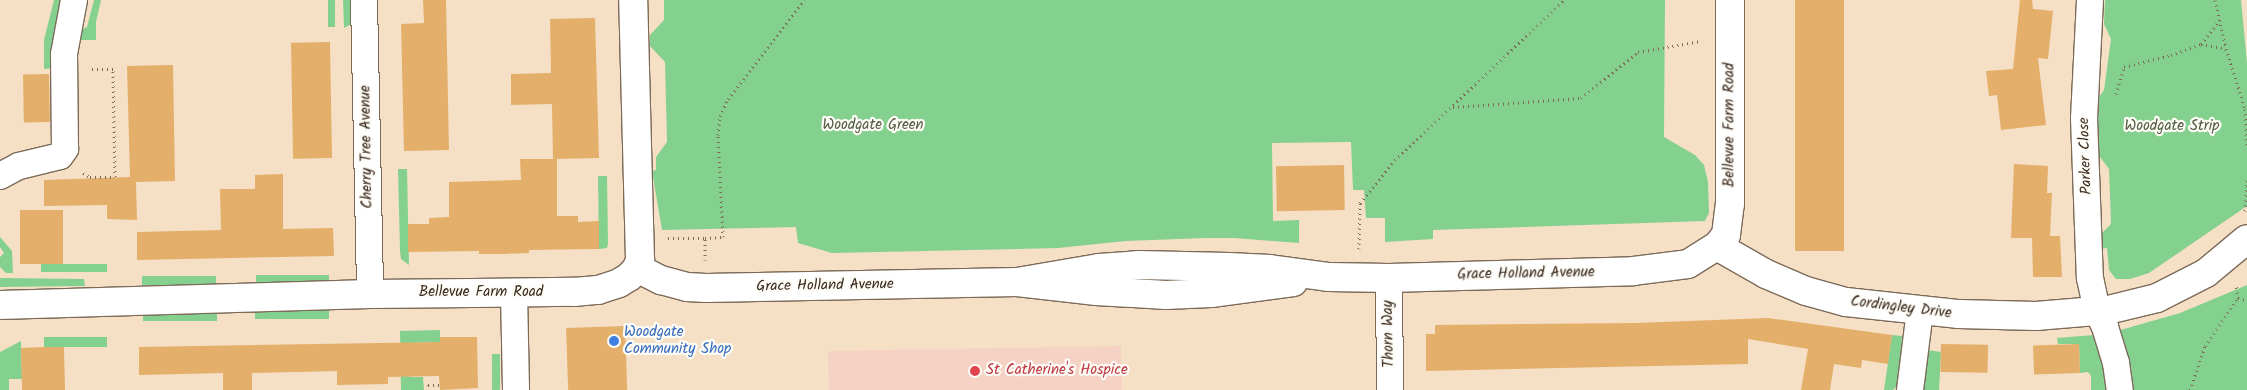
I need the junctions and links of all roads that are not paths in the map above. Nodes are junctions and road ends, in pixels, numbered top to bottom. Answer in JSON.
{"nodes":[{"id":1,"x":74,"y":0,"type":"edge"},
{"id":2,"x":364,"y":0,"type":"edge"},
{"id":3,"x":633,"y":0,"type":"edge"},
{"id":4,"x":1730,"y":0,"type":"edge"},
{"id":5,"x":2090,"y":0,"type":"edge"},
{"id":6,"x":0,"y":176,"type":"edge"},
{"id":7,"x":1717,"y":246,"type":"junction"},
{"id":8,"x":2240,"y":246,"type":"edge"},
{"id":9,"x":637,"y":268,"type":"junction"},
{"id":10,"x":1389,"y":278,"type":"junction"},
{"id":11,"x":514,"y":293,"type":"junction"},
{"id":12,"x":370,"y":294,"type":"junction"},
{"id":13,"x":50,"y":304,"type":"junction"},
{"id":14,"x":0,"y":305,"type":"edge"},
{"id":15,"x":1920,"y":311,"type":"junction"},
{"id":16,"x":2096,"y":311,"type":"junction"},
{"id":17,"x":0,"y":317,"type":"edge"},
{"id":18,"x":516,"y":390,"type":"edge"},
{"id":19,"x":1390,"y":390,"type":"edge"},
{"id":20,"x":1910,"y":390,"type":"edge"},
{"id":21,"x":2120,"y":390,"type":"edge"}],
"edges":[{"from":1,"to":6,"type":"street"},
{"from":2,"to":12,"type":"street","name":"Cherry Tree Avenue"},
{"from":3,"to":9,"type":"street"},
{"from":4,"to":7,"type":"street","name":"Bellevue Farm Road"},
{"from":5,"to":16,"type":"street","name":"Parker Close"},
{"from":7,"to":10,"type":"street","name":"Grace Holland Avenue"},
{"from":7,"to":15,"type":"street","name":"Cordingley Drive"},
{"from":8,"to":16,"type":"street","name":"Cordingley Drive"},
{"from":9,"to":10,"type":"street","name":"Grace Holland Avenue"},
{"from":9,"to":11,"type":"street","name":"Bellevue Farm Road"},
{"from":10,"to":19,"type":"street","name":"Thorn Way"},
{"from":11,"to":12,"type":"street","name":"Bellevue Farm Road"},
{"from":11,"to":18,"type":"street"},
{"from":12,"to":13,"type":"street","name":"Bellevue Farm Road"},
{"from":13,"to":14,"type":"street","name":"Bellevue Farm Road"},
{"from":13,"to":17,"type":"street","name":"Bellevue Farm Road"},
{"from":15,"to":16,"type":"street","name":"Cordingley Drive"},
{"from":15,"to":20,"type":"street"},
{"from":16,"to":21,"type":"street"}]}
